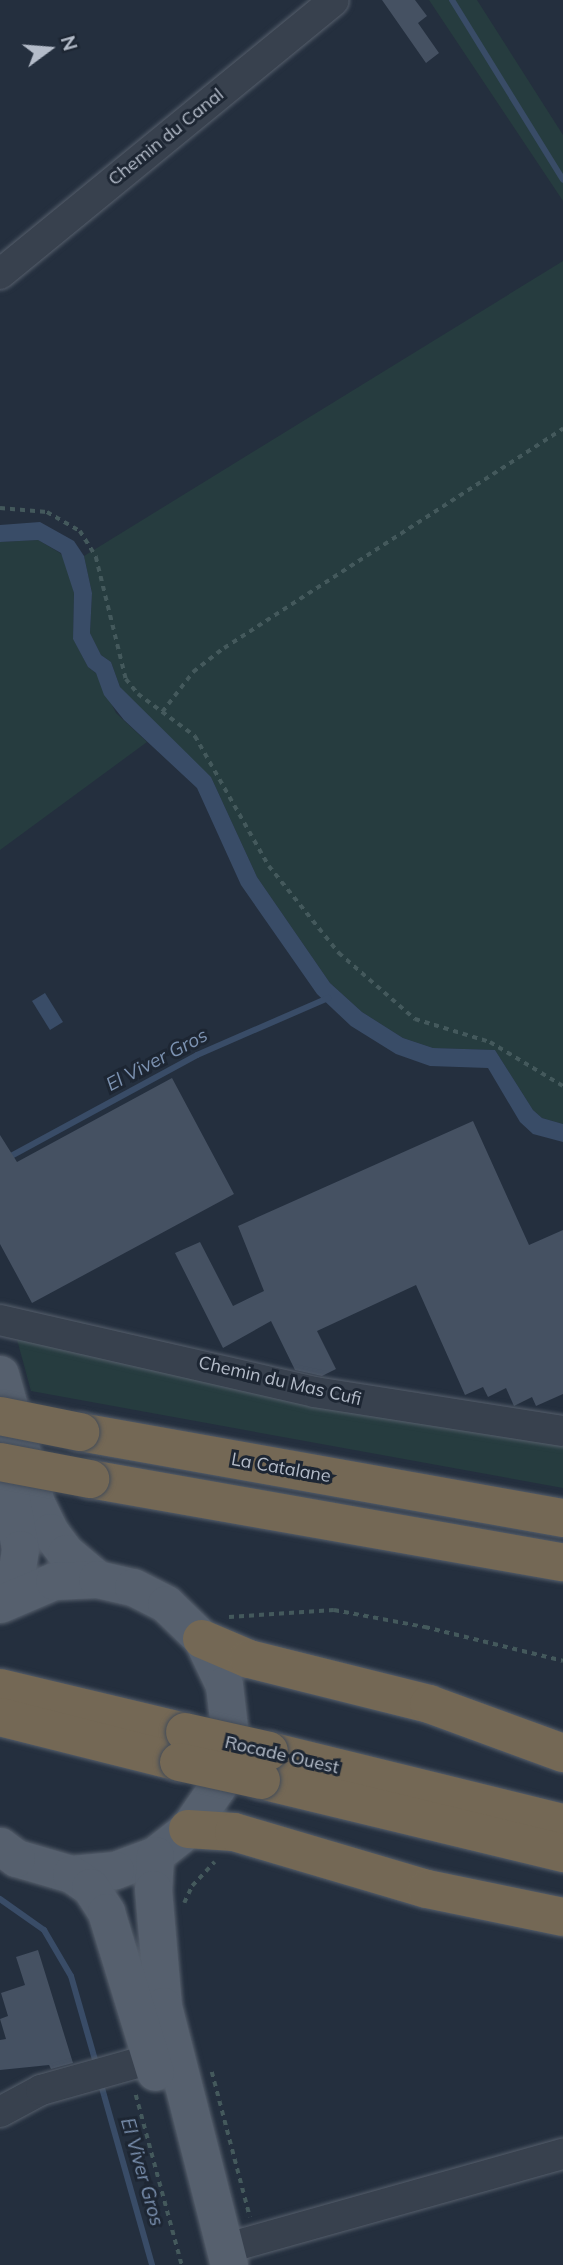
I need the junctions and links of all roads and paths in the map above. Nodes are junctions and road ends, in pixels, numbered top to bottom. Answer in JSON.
{"nodes":[{"id":1,"x":333,"y":1,"type":"edge"},
{"id":2,"x":0,"y":274,"type":"edge"},
{"id":3,"x":563,"y":429,"type":"edge"},
{"id":4,"x":0,"y":508,"type":"edge"},
{"id":5,"x":162,"y":712,"type":"junction"},
{"id":6,"x":563,"y":1086,"type":"edge"},
{"id":7,"x":0,"y":1320,"type":"edge"},
{"id":8,"x":0,"y":1374,"type":"edge"},
{"id":9,"x":0,"y":1416,"type":"edge"},
{"id":10,"x":563,"y":1431,"type":"edge"},
{"id":11,"x":0,"y":1450,"type":"edge"},
{"id":12,"x":0,"y":1462,"type":"edge"},
{"id":13,"x":563,"y":1518,"type":"edge"},
{"id":14,"x":563,"y":1562,"type":"edge"},
{"id":15,"x":97,"y":1579,"type":"junction"},
{"id":16,"x":6,"y":1600,"type":"edge"},
{"id":17,"x":197,"y":1634,"type":"junction"},
{"id":18,"x":563,"y":1661,"type":"edge"},
{"id":19,"x":0,"y":1688,"type":"edge"},
{"id":20,"x":0,"y":1717,"type":"edge"},
{"id":21,"x":182,"y":1747,"type":"junction"},
{"id":22,"x":563,"y":1753,"type":"edge"},
{"id":23,"x":265,"y":1765,"type":"junction"},
{"id":24,"x":563,"y":1823,"type":"edge"},
{"id":25,"x":188,"y":1829,"type":"junction"},
{"id":26,"x":563,"y":1853,"type":"edge"},
{"id":27,"x":155,"y":1855,"type":"junction"},
{"id":28,"x":5,"y":1857,"type":"edge"},
{"id":29,"x":218,"y":1857,"type":"dead end"},
{"id":30,"x":71,"y":1874,"type":"junction"},
{"id":31,"x":182,"y":1906,"type":"dead end"},
{"id":32,"x":563,"y":1917,"type":"edge"},
{"id":33,"x":151,"y":2059,"type":"junction"},
{"id":34,"x":211,"y":2067,"type":"dead end"},
{"id":35,"x":0,"y":2112,"type":"edge"},
{"id":36,"x":563,"y":2154,"type":"edge"},
{"id":37,"x":229,"y":2255,"type":"edge"}],
"edges":[{"from":1,"to":2,"type":"street","name":"Chemin du Canal"},
{"from":3,"to":5,"type":"path"},
{"from":4,"to":5,"type":"path"},
{"from":5,"to":6,"type":"path"},
{"from":7,"to":10,"type":"street","name":"Chemin du Mas Cufi"},
{"from":8,"to":15,"type":"main road"},
{"from":9,"to":13,"type":"highway","name":"La Catalane","bridge":true},
{"from":11,"to":16,"type":"main road"},
{"from":12,"to":14,"type":"highway","bridge":true},
{"from":15,"to":16,"type":"main road"},
{"from":15,"to":17,"type":"main road"},
{"from":17,"to":18,"type":"path"},
{"from":17,"to":22,"type":"highway"},
{"from":17,"to":25,"type":"main road"},
{"from":19,"to":21,"type":"highway","name":"Rocade Ouest"},
{"from":20,"to":21,"type":"highway","name":"Rocade Ouest"},
{"from":21,"to":23,"type":"highway","name":"Rocade Ouest","bridge":true},
{"from":23,"to":24,"type":"highway","name":"Rocade Ouest"},
{"from":23,"to":26,"type":"highway","name":"Rocade Ouest"},
{"from":25,"to":27,"type":"main road"},
{"from":25,"to":32,"type":"highway"},
{"from":27,"to":30,"type":"main road"},
{"from":27,"to":37,"type":"main road"},
{"from":28,"to":30,"type":"main road"},
{"from":29,"to":31,"type":"path"},
{"from":30,"to":33,"type":"main road"},
{"from":33,"to":35,"type":"street"},
{"from":33,"to":37,"type":"main road"},
{"from":34,"to":37,"type":"path"},
{"from":36,"to":37,"type":"street"}]}
